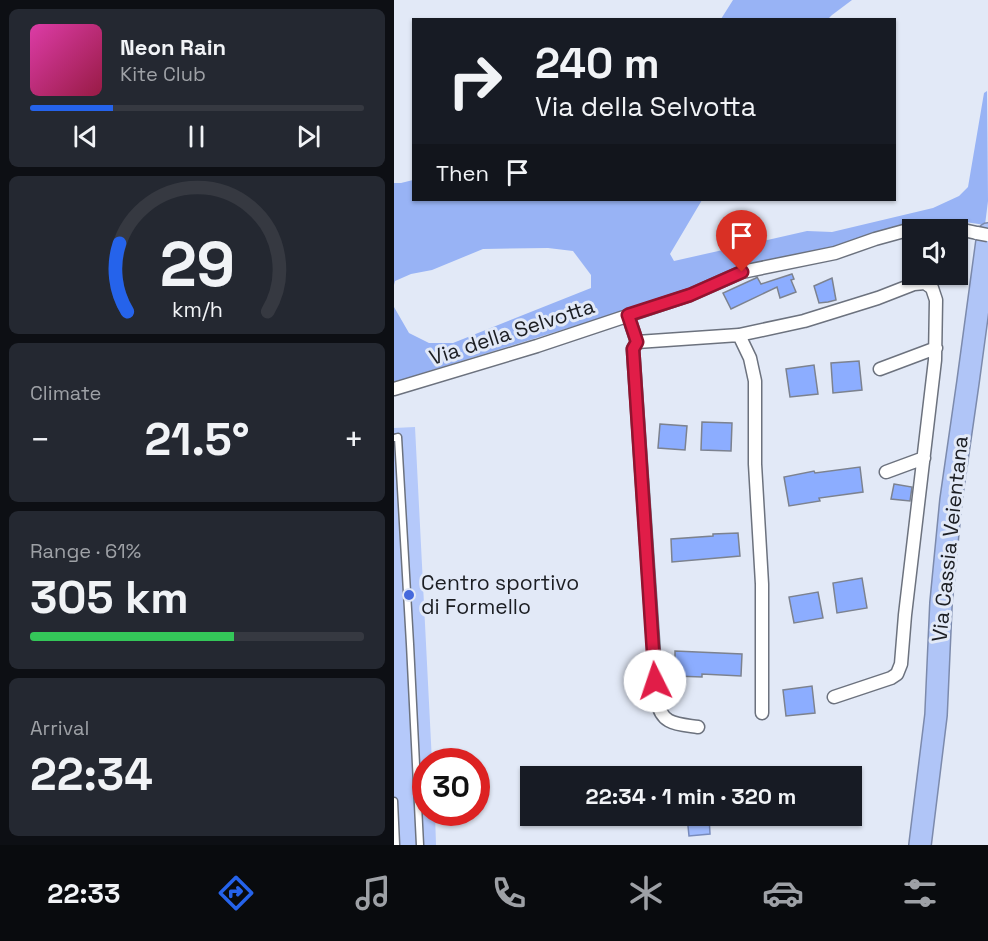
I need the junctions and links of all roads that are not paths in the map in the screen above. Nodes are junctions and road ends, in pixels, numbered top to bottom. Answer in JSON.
{"nodes":[{"id":1,"x":984,"y":234,"type":"edge"},
{"id":2,"x":628,"y":315,"type":"junction"},
{"id":3,"x":739,"y":335,"type":"junction"},
{"id":4,"x":988,"y":340,"type":"edge"},
{"id":5,"x":637,"y":342,"type":"junction"},
{"id":6,"x":936,"y":348,"type":"junction"},
{"id":7,"x":880,"y":369,"type":"dead end"},
{"id":8,"x":394,"y":389,"type":"edge"},
{"id":9,"x":394,"y":438,"type":"edge"},
{"id":10,"x":924,"y":458,"type":"junction"},
{"id":11,"x":886,"y":472,"type":"dead end"},
{"id":12,"x":834,"y":697,"type":"dead end"},
{"id":13,"x":762,"y":713,"type":"dead end"},
{"id":14,"x":698,"y":727,"type":"dead end"},
{"id":15,"x":394,"y":801,"type":"edge"},
{"id":16,"x":396,"y":845,"type":"edge"},
{"id":17,"x":420,"y":845,"type":"edge"},
{"id":18,"x":920,"y":845,"type":"edge"},
{"id":19,"x":934,"y":845,"type":"edge"}],
"edges":[{"from":1,"to":2,"type":"street","name":"Via della Selvotta"},
{"from":1,"to":18,"type":"highway","name":"Via Cassia Veientana"},
{"from":2,"to":5,"type":"street"},
{"from":2,"to":8,"type":"street","name":"Via della Selvotta"},
{"from":3,"to":5,"type":"street"},
{"from":3,"to":6,"type":"street"},
{"from":3,"to":13,"type":"street"},
{"from":4,"to":19,"type":"highway","name":"Via Cassia Veientana"},
{"from":5,"to":14,"type":"street"},
{"from":6,"to":7,"type":"street"},
{"from":6,"to":10,"type":"street"},
{"from":9,"to":17,"type":"lane"},
{"from":10,"to":11,"type":"street"},
{"from":10,"to":12,"type":"street"},
{"from":15,"to":16,"type":"lane"}]}
